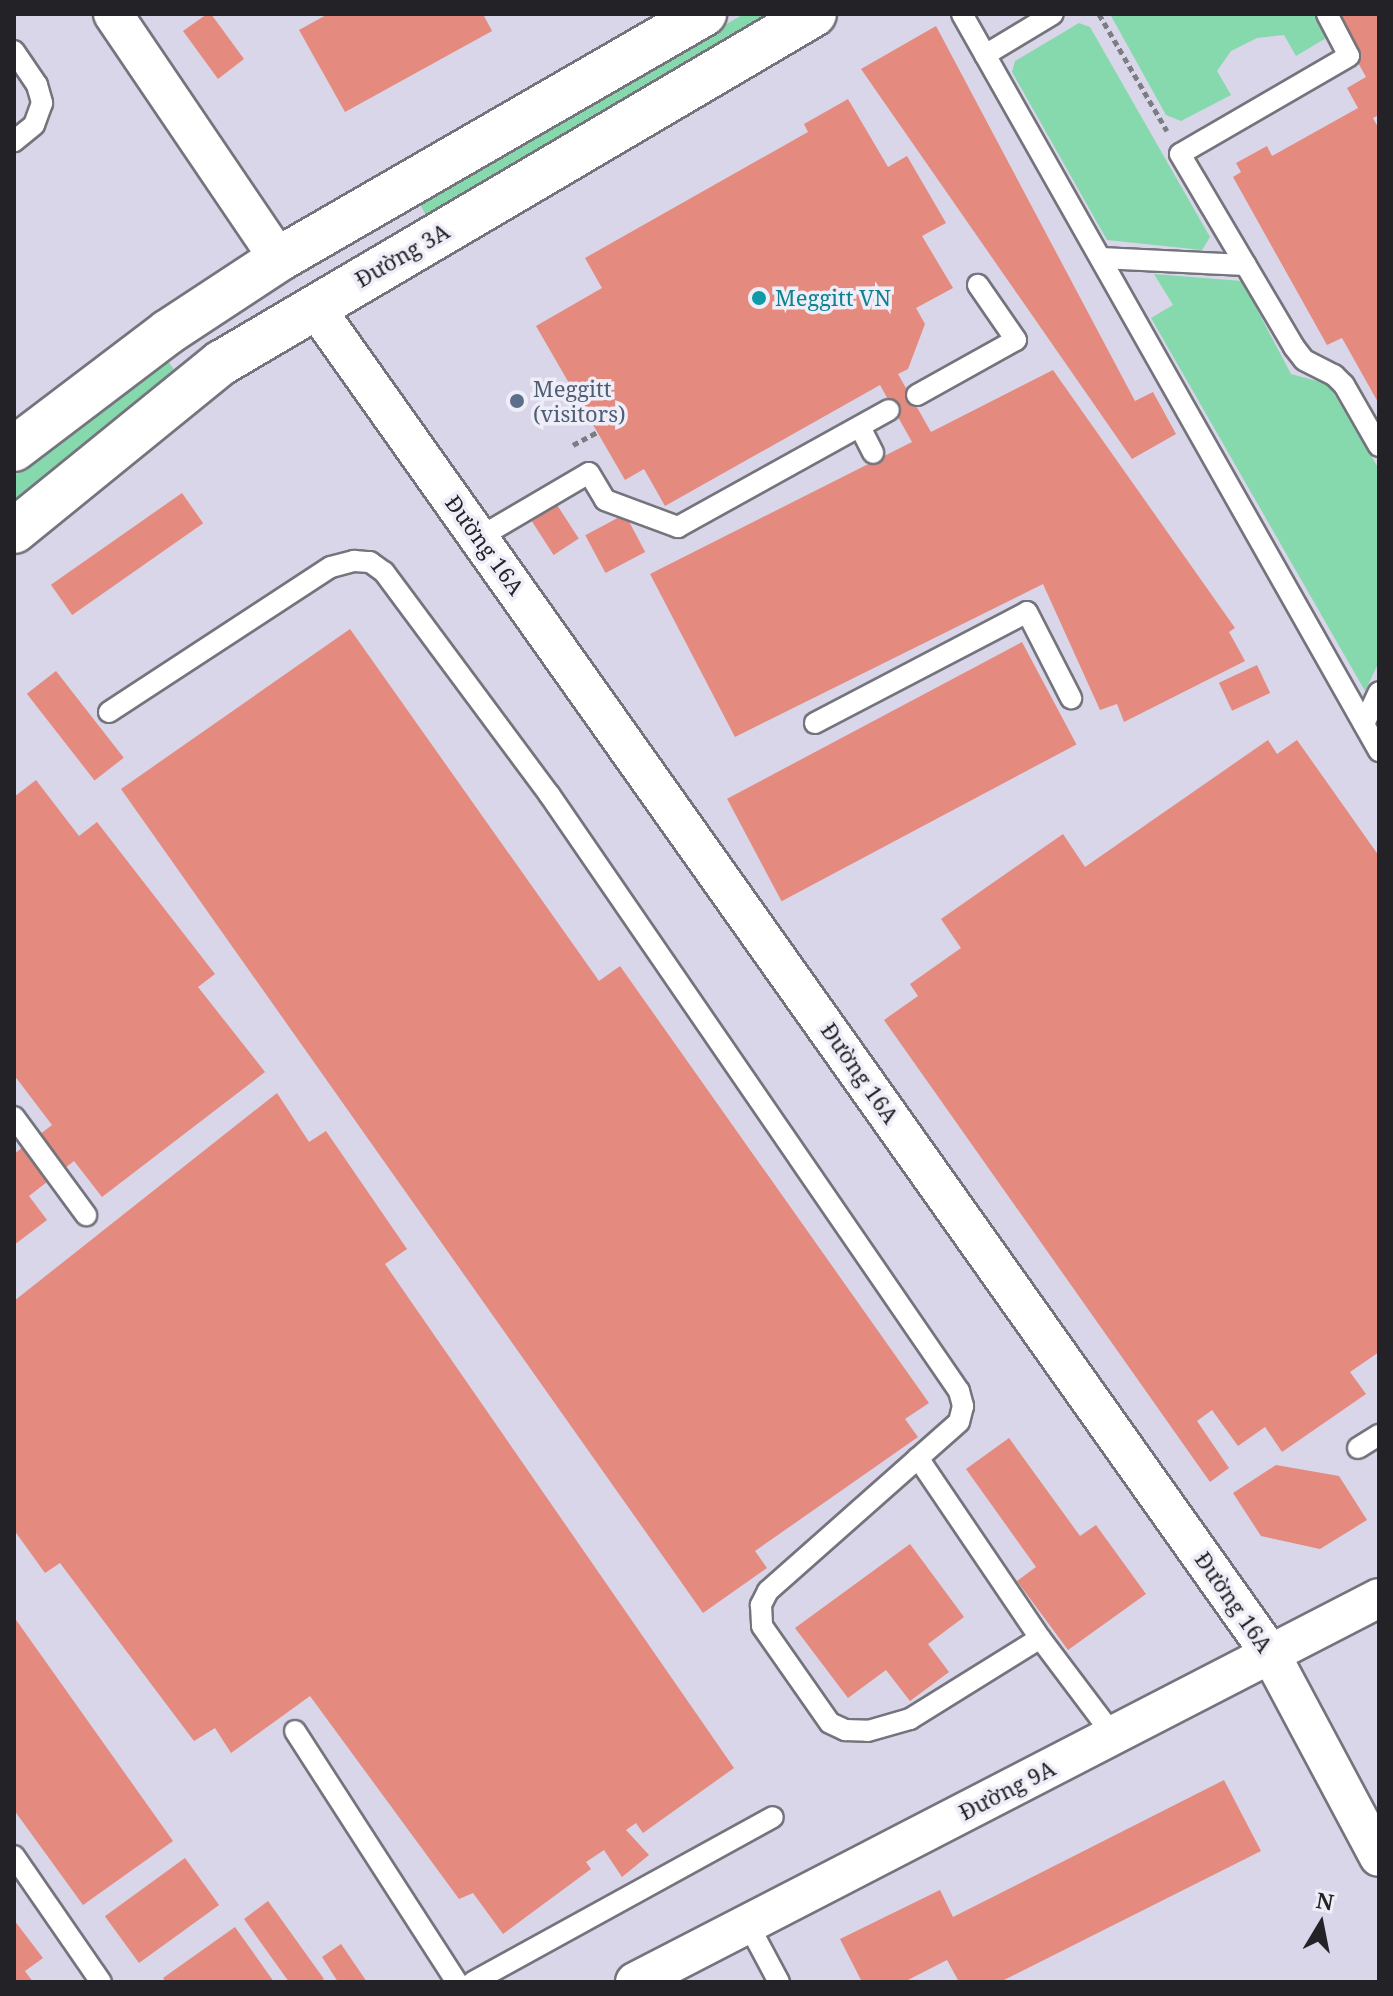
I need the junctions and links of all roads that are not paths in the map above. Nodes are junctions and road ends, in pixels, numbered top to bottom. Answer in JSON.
{"nodes":[{"id":1,"x":113,"y":14,"type":"edge"},
{"id":2,"x":704,"y":14,"type":"edge"},
{"id":3,"x":814,"y":14,"type":"edge"},
{"id":4,"x":962,"y":14,"type":"edge"},
{"id":5,"x":1053,"y":14,"type":"edge"},
{"id":6,"x":1327,"y":14,"type":"edge"},
{"id":7,"x":14,"y":51,"type":"edge"},
{"id":8,"x":985,"y":55,"type":"junction"},
{"id":9,"x":14,"y":141,"type":"edge"},
{"id":10,"x":1101,"y":258,"type":"junction"},
{"id":11,"x":279,"y":259,"type":"junction"},
{"id":12,"x":1246,"y":265,"type":"junction"},
{"id":13,"x":978,"y":285,"type":"dead end"},
{"id":14,"x":314,"y":306,"type":"junction"},
{"id":15,"x":917,"y":395,"type":"dead end"},
{"id":16,"x":889,"y":410,"type":"dead end"},
{"id":17,"x":860,"y":427,"type":"junction"},
{"id":18,"x":1379,"y":446,"type":"edge"},
{"id":19,"x":14,"y":449,"type":"edge"},
{"id":20,"x":873,"y":453,"type":"dead end"},
{"id":21,"x":14,"y":531,"type":"edge"},
{"id":22,"x":480,"y":537,"type":"junction"},
{"id":23,"x":1379,"y":692,"type":"edge"},
{"id":24,"x":1071,"y":698,"type":"dead end"},
{"id":25,"x":109,"y":712,"type":"dead end"},
{"id":26,"x":815,"y":723,"type":"dead end"},
{"id":27,"x":1364,"y":724,"type":"junction"},
{"id":28,"x":1379,"y":751,"type":"edge"},
{"id":29,"x":14,"y":1117,"type":"edge"},
{"id":30,"x":86,"y":1215,"type":"dead end"},
{"id":31,"x":1379,"y":1435,"type":"edge"},
{"id":32,"x":1358,"y":1448,"type":"dead end"},
{"id":33,"x":918,"y":1458,"type":"junction"},
{"id":34,"x":1379,"y":1598,"type":"edge"},
{"id":35,"x":1040,"y":1638,"type":"junction"},
{"id":36,"x":1270,"y":1653,"type":"junction"},
{"id":37,"x":295,"y":1731,"type":"dead end"},
{"id":38,"x":1113,"y":1735,"type":"junction"},
{"id":39,"x":773,"y":1817,"type":"dead end"},
{"id":40,"x":14,"y":1856,"type":"edge"},
{"id":41,"x":1379,"y":1857,"type":"edge"},
{"id":42,"x":748,"y":1924,"type":"junction"},
{"id":43,"x":101,"y":1982,"type":"edge"},
{"id":44,"x":457,"y":1982,"type":"edge"},
{"id":45,"x":473,"y":1982,"type":"edge"},
{"id":46,"x":635,"y":1982,"type":"edge"},
{"id":47,"x":779,"y":1982,"type":"edge"}],
"edges":[{"from":1,"to":11,"type":"street"},
{"from":2,"to":11,"type":"street"},
{"from":3,"to":14,"type":"street","name":"Đường 3A"},
{"from":4,"to":8,"type":"lane"},
{"from":5,"to":8,"type":"lane"},
{"from":6,"to":12,"type":"lane"},
{"from":7,"to":9,"type":"lane"},
{"from":8,"to":10,"type":"lane"},
{"from":10,"to":12,"type":"lane"},
{"from":10,"to":27,"type":"lane"},
{"from":11,"to":14,"type":"street"},
{"from":11,"to":19,"type":"street"},
{"from":12,"to":18,"type":"lane"},
{"from":13,"to":15,"type":"lane"},
{"from":14,"to":21,"type":"street","name":"Đường 3A"},
{"from":14,"to":22,"type":"street","name":"Đường 16A"},
{"from":16,"to":17,"type":"lane"},
{"from":17,"to":20,"type":"lane"},
{"from":17,"to":22,"type":"lane"},
{"from":22,"to":36,"type":"street","name":"Đường 16A"},
{"from":23,"to":27,"type":"lane"},
{"from":24,"to":26,"type":"lane"},
{"from":25,"to":33,"type":"lane"},
{"from":27,"to":28,"type":"lane"},
{"from":29,"to":30,"type":"lane"},
{"from":31,"to":32,"type":"lane"},
{"from":33,"to":35,"type":"lane"},
{"from":33,"to":35,"type":"lane"},
{"from":34,"to":36,"type":"street","name":"Đường 9A"},
{"from":35,"to":38,"type":"lane"},
{"from":36,"to":38,"type":"street","name":"Đường 9A"},
{"from":36,"to":41,"type":"street","name":"Đường 16A"},
{"from":37,"to":44,"type":"lane"},
{"from":38,"to":42,"type":"street","name":"Đường 9A"},
{"from":39,"to":45,"type":"lane"},
{"from":40,"to":43,"type":"lane"},
{"from":42,"to":46,"type":"street","name":"Đường 9A"},
{"from":42,"to":47,"type":"lane"}]}
